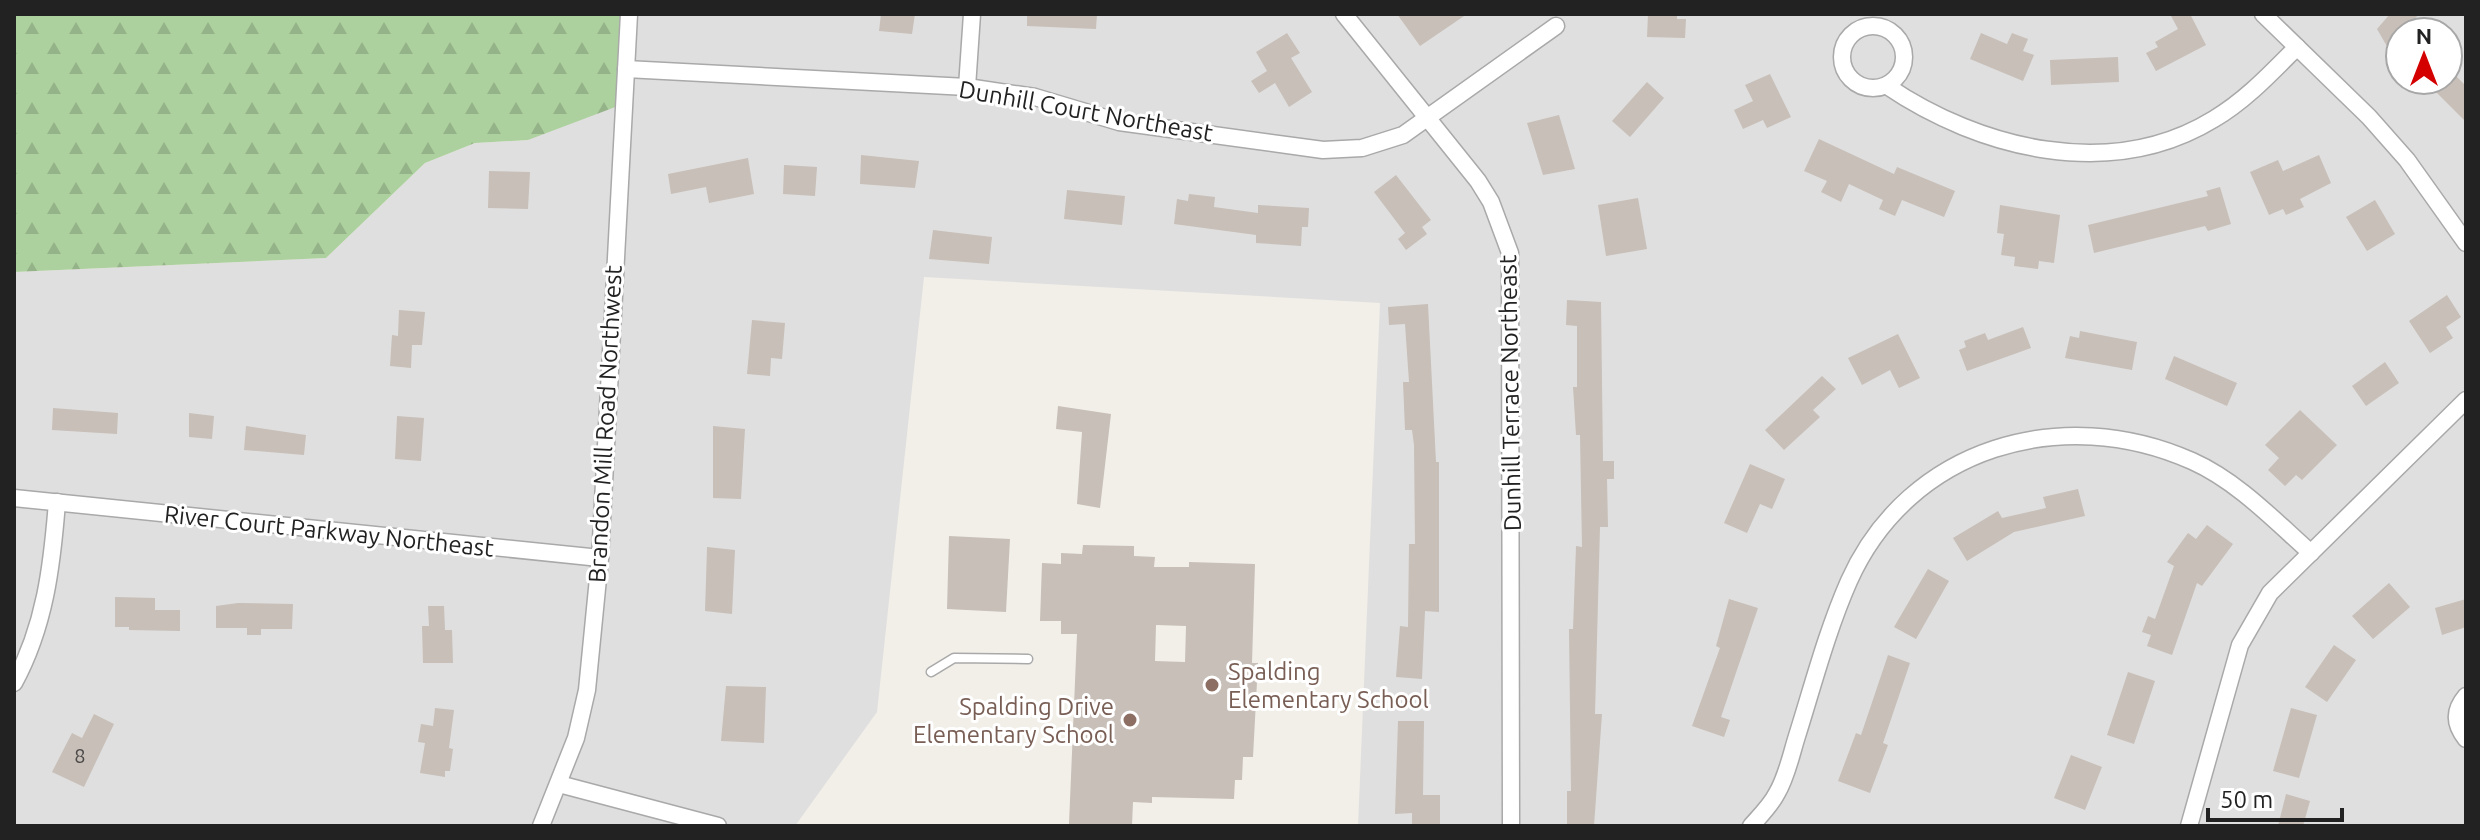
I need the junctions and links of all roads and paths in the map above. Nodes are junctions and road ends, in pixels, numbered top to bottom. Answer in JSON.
{"nodes":[{"id":1,"x":629,"y":14,"type":"edge"},
{"id":2,"x":972,"y":14,"type":"edge"},
{"id":3,"x":1344,"y":14,"type":"edge"},
{"id":4,"x":2263,"y":14,"type":"edge"},
{"id":5,"x":1556,"y":26,"type":"dead end"},
{"id":6,"x":2297,"y":47,"type":"junction"},
{"id":7,"x":626,"y":69,"type":"junction"},
{"id":8,"x":1887,"y":86,"type":"dead end"},
{"id":9,"x":967,"y":87,"type":"junction"},
{"id":10,"x":1427,"y":121,"type":"junction"},
{"id":11,"x":2466,"y":243,"type":"edge"},
{"id":12,"x":2466,"y":400,"type":"edge"},
{"id":13,"x":14,"y":498,"type":"edge"},
{"id":14,"x":57,"y":502,"type":"junction"},
{"id":15,"x":2311,"y":553,"type":"junction"},
{"id":16,"x":600,"y":558,"type":"junction"},
{"id":17,"x":1028,"y":659,"type":"dead end"},
{"id":18,"x":931,"y":672,"type":"dead end"},
{"id":19,"x":14,"y":683,"type":"edge"},
{"id":20,"x":2466,"y":696,"type":"edge"},
{"id":21,"x":2466,"y":739,"type":"edge"},
{"id":22,"x":559,"y":784,"type":"junction"},
{"id":23,"x":541,"y":826,"type":"edge"},
{"id":24,"x":718,"y":826,"type":"edge"},
{"id":25,"x":1511,"y":826,"type":"edge"},
{"id":26,"x":1751,"y":826,"type":"edge"},
{"id":27,"x":2189,"y":826,"type":"edge"}],
"edges":[{"from":1,"to":7,"type":"street","name":"Brandon Mill Road Northwest"},
{"from":2,"to":9,"type":"street"},
{"from":3,"to":10,"type":"street","name":"Dunhill Terrace Northeast"},
{"from":4,"to":6,"type":"street"},
{"from":5,"to":10,"type":"street","name":"Dunhill Court Northeast"},
{"from":6,"to":8,"type":"street"},
{"from":6,"to":11,"type":"street"},
{"from":7,"to":9,"type":"street","name":"Dunhill Court Northeast"},
{"from":7,"to":16,"type":"street","name":"Brandon Mill Road Northwest"},
{"from":9,"to":10,"type":"street","name":"Dunhill Court Northeast"},
{"from":10,"to":25,"type":"street","name":"Dunhill Terrace Northeast"},
{"from":12,"to":15,"type":"street"},
{"from":13,"to":14,"type":"street","name":"River Court Parkway Northeast"},
{"from":14,"to":16,"type":"street","name":"River Court Parkway Northeast"},
{"from":14,"to":19,"type":"street"},
{"from":15,"to":26,"type":"street"},
{"from":15,"to":27,"type":"street"},
{"from":16,"to":22,"type":"street","name":"Brandon Mill Road Northwest"},
{"from":17,"to":18,"type":"lane"},
{"from":20,"to":21,"type":"street"},
{"from":22,"to":23,"type":"street","name":"Brandon Mill Road Northwest"},
{"from":22,"to":24,"type":"street"}]}
